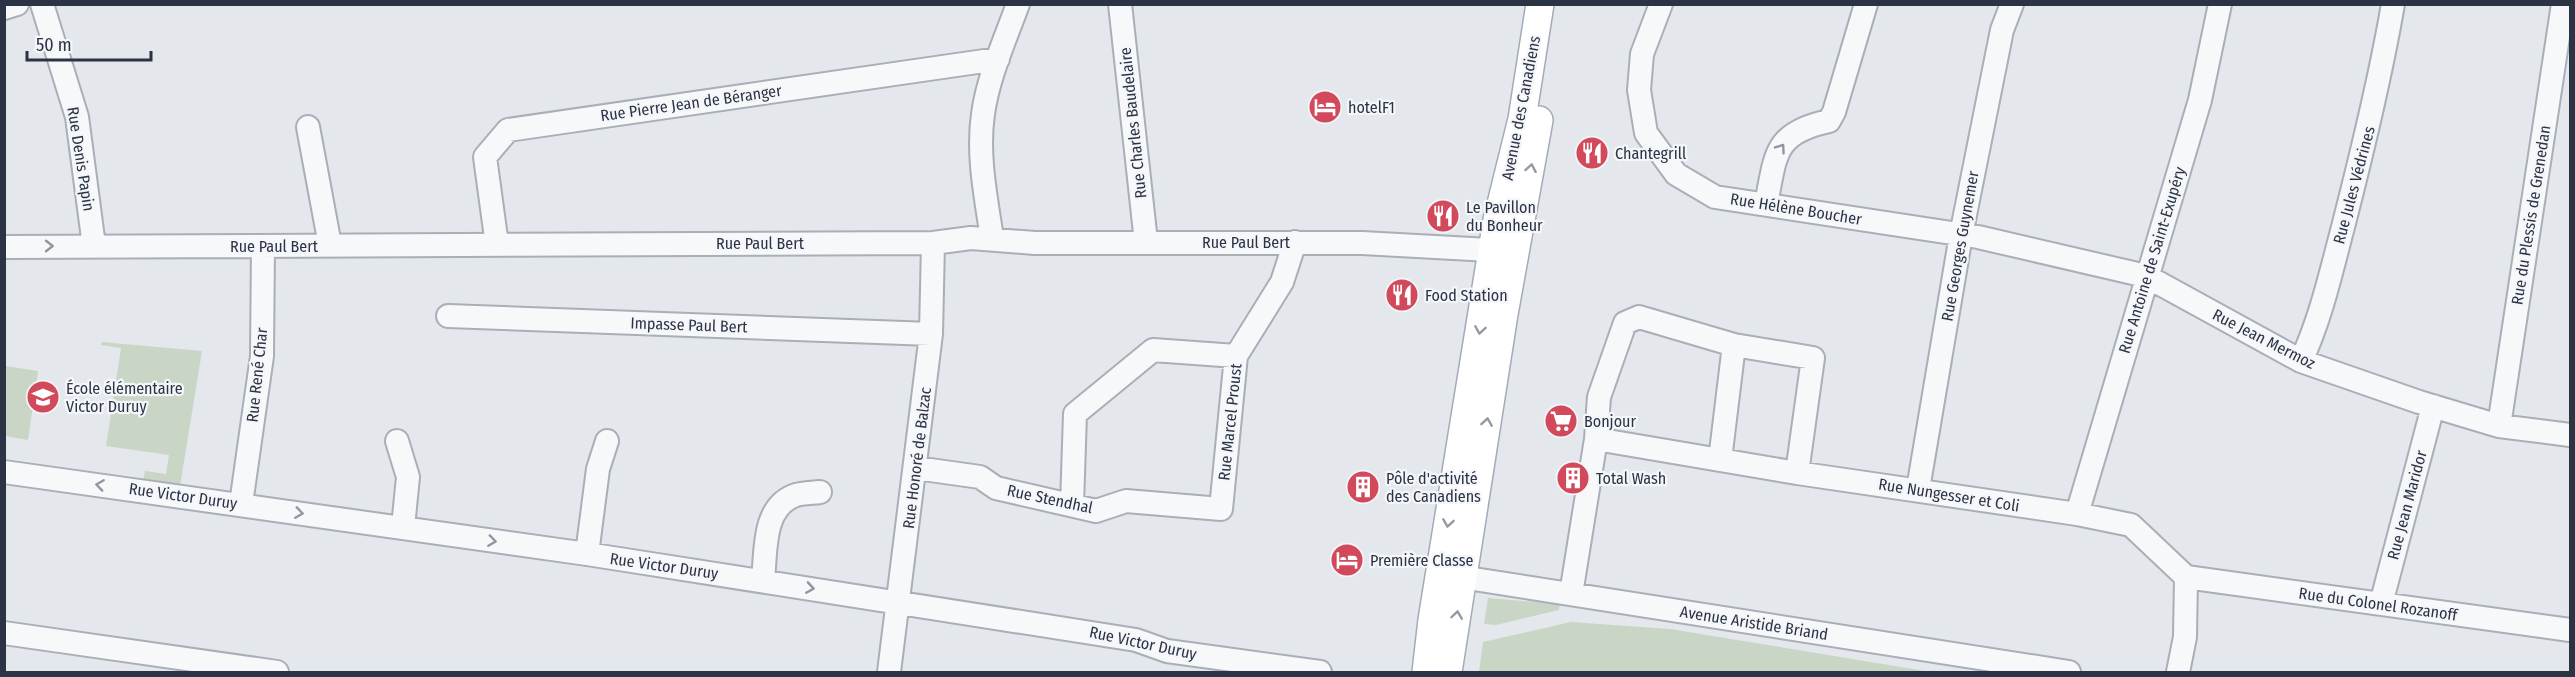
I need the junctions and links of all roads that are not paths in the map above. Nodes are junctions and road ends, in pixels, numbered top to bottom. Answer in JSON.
{"nodes":[{"id":1,"x":16,"y":4,"type":"edge"},
{"id":2,"x":42,"y":4,"type":"edge"},
{"id":3,"x":1018,"y":4,"type":"edge"},
{"id":4,"x":1120,"y":4,"type":"edge"},
{"id":5,"x":1540,"y":4,"type":"edge"},
{"id":6,"x":1558,"y":4,"type":"edge"},
{"id":7,"x":1661,"y":4,"type":"edge"},
{"id":8,"x":1866,"y":4,"type":"edge"},
{"id":9,"x":2012,"y":4,"type":"edge"},
{"id":10,"x":2220,"y":4,"type":"edge"},
{"id":11,"x":2393,"y":4,"type":"edge"},
{"id":12,"x":2563,"y":4,"type":"edge"},
{"id":13,"x":4,"y":8,"type":"edge"},
{"id":14,"x":998,"y":59,"type":"junction"},
{"id":15,"x":308,"y":127,"type":"dead end"},
{"id":16,"x":1766,"y":204,"type":"junction"},
{"id":17,"x":1960,"y":235,"type":"junction"},
{"id":18,"x":992,"y":238,"type":"junction"},
{"id":19,"x":1146,"y":242,"type":"junction"},
{"id":20,"x":1295,"y":242,"type":"junction"},
{"id":21,"x":933,"y":243,"type":"junction"},
{"id":22,"x":497,"y":245,"type":"junction"},
{"id":23,"x":94,"y":246,"type":"junction"},
{"id":24,"x":263,"y":246,"type":"junction"},
{"id":25,"x":330,"y":246,"type":"junction"},
{"id":26,"x":4,"y":247,"type":"edge"},
{"id":27,"x":1504,"y":251,"type":"junction"},
{"id":28,"x":2146,"y":276,"type":"junction"},
{"id":29,"x":448,"y":316,"type":"dead end"},
{"id":30,"x":930,"y":334,"type":"junction"},
{"id":31,"x":1734,"y":345,"type":"junction"},
{"id":32,"x":1236,"y":356,"type":"junction"},
{"id":33,"x":2301,"y":361,"type":"junction"},
{"id":34,"x":2433,"y":406,"type":"junction"},
{"id":35,"x":2499,"y":426,"type":"junction"},
{"id":36,"x":2571,"y":435,"type":"edge"},
{"id":37,"x":1596,"y":439,"type":"junction"},
{"id":38,"x":397,"y":441,"type":"dead end"},
{"id":39,"x":607,"y":441,"type":"dead end"},
{"id":40,"x":1720,"y":460,"type":"junction"},
{"id":41,"x":916,"y":468,"type":"junction"},
{"id":42,"x":4,"y":472,"type":"edge"},
{"id":43,"x":1797,"y":473,"type":"junction"},
{"id":44,"x":1918,"y":489,"type":"junction"},
{"id":45,"x":820,"y":492,"type":"dead end"},
{"id":46,"x":241,"y":504,"type":"junction"},
{"id":47,"x":1072,"y":505,"type":"junction"},
{"id":48,"x":1221,"y":509,"type":"joint"},
{"id":49,"x":2078,"y":514,"type":"junction"},
{"id":50,"x":403,"y":527,"type":"junction"},
{"id":51,"x":587,"y":554,"type":"junction"},
{"id":52,"x":1451,"y":575,"type":"junction"},
{"id":53,"x":2186,"y":577,"type":"junction"},
{"id":54,"x":763,"y":581,"type":"junction"},
{"id":55,"x":1571,"y":594,"type":"junction"},
{"id":56,"x":900,"y":601,"type":"junction"},
{"id":57,"x":2381,"y":604,"type":"junction"},
{"id":58,"x":2571,"y":630,"type":"edge"},
{"id":59,"x":4,"y":633,"type":"edge"},
{"id":60,"x":277,"y":672,"type":"edge"},
{"id":61,"x":889,"y":672,"type":"edge"},
{"id":62,"x":1320,"y":672,"type":"edge"},
{"id":63,"x":1426,"y":672,"type":"edge"},
{"id":64,"x":1448,"y":672,"type":"edge"},
{"id":65,"x":2068,"y":672,"type":"edge"},
{"id":66,"x":2178,"y":672,"type":"edge"}],
"edges":[{"from":1,"to":13,"type":"street"},
{"from":2,"to":23,"type":"street","name":"Rue Denis Papin"},
{"from":3,"to":14,"type":"street"},
{"from":4,"to":19,"type":"street","name":"Rue Charles Baudelaire"},
{"from":5,"to":27,"type":"main road","name":"Avenue des Canadiens"},
{"from":27,"to":6,"type":"main road","name":"Avenue des Canadiens","one_way":true},
{"from":7,"to":16,"type":"street","name":"Rue Hélène Boucher"},
{"from":16,"to":8,"type":"street","one_way":true},
{"from":9,"to":17,"type":"street","name":"Rue Georges Guynemer"},
{"from":10,"to":28,"type":"street","name":"Rue Antoine de Saint-Exupéry"},
{"from":11,"to":33,"type":"street","name":"Rue Jules Védrines"},
{"from":12,"to":35,"type":"street","name":"Rue du Plessis de Grenedan"},
{"from":14,"to":18,"type":"street"},
{"from":14,"to":22,"type":"street","name":"Rue Pierre Jean de Béranger"},
{"from":15,"to":25,"type":"street"},
{"from":16,"to":17,"type":"street","name":"Rue Hélène Boucher"},
{"from":17,"to":28,"type":"street","name":"Rue Jean Mermoz"},
{"from":17,"to":44,"type":"street","name":"Rue Georges Guynemer"},
{"from":18,"to":19,"type":"street","name":"Rue Paul Bert"},
{"from":18,"to":21,"type":"street","name":"Rue Paul Bert"},
{"from":19,"to":20,"type":"street","name":"Rue Paul Bert"},
{"from":20,"to":27,"type":"street","name":"Rue Paul Bert"},
{"from":20,"to":32,"type":"street","name":"Rue Marcel Proust"},
{"from":21,"to":22,"type":"street","name":"Rue Paul Bert"},
{"from":21,"to":30,"type":"street","name":"Rue Honoré de Balzac"},
{"from":22,"to":25,"type":"street","name":"Rue Paul Bert"},
{"from":23,"to":24,"type":"street","name":"Rue Paul Bert"},
{"from":26,"to":23,"type":"street","name":"Rue Paul Bert","one_way":true},
{"from":24,"to":25,"type":"street","name":"Rue Paul Bert"},
{"from":24,"to":46,"type":"street","name":"Rue René Char"},
{"from":27,"to":52,"type":"main road","name":"Avenue des Canadiens"},
{"from":28,"to":33,"type":"street","name":"Rue Jean Mermoz"},
{"from":28,"to":49,"type":"street","name":"Rue Antoine de Saint-Exupéry"},
{"from":29,"to":30,"type":"street","name":"Impasse Paul Bert"},
{"from":30,"to":41,"type":"street","name":"Rue Honoré de Balzac"},
{"from":31,"to":37,"type":"street"},
{"from":31,"to":40,"type":"street"},
{"from":31,"to":43,"type":"street"},
{"from":32,"to":47,"type":"street"},
{"from":32,"to":48,"type":"street","name":"Rue Marcel Proust"},
{"from":33,"to":34,"type":"street","name":"Rue Jean Mermoz"},
{"from":34,"to":35,"type":"street","name":"Rue Jean Mermoz"},
{"from":34,"to":57,"type":"street","name":"Rue Jean Maridor"},
{"from":35,"to":36,"type":"street","name":"Rue Jean Mermoz"},
{"from":37,"to":40,"type":"street","name":"Rue Nungesser et Coli"},
{"from":37,"to":55,"type":"street"},
{"from":38,"to":50,"type":"street"},
{"from":39,"to":51,"type":"street"},
{"from":40,"to":43,"type":"street","name":"Rue Nungesser et Coli"},
{"from":41,"to":47,"type":"street","name":"Rue Stendhal"},
{"from":41,"to":56,"type":"street","name":"Rue Honoré de Balzac"},
{"from":46,"to":42,"type":"street","name":"Rue Victor Duruy","one_way":true},
{"from":43,"to":44,"type":"street","name":"Rue Nungesser et Coli"},
{"from":44,"to":49,"type":"street","name":"Rue Nungesser et Coli"},
{"from":45,"to":54,"type":"street"},
{"from":46,"to":50,"type":"street","name":"Rue Victor Duruy","one_way":true},
{"from":47,"to":48,"type":"street","name":"Rue Stendhal"},
{"from":49,"to":53,"type":"street","name":"Rue Nungesser et Coli"},
{"from":50,"to":51,"type":"street","name":"Rue Victor Duruy","one_way":true},
{"from":51,"to":54,"type":"street","name":"Rue Victor Duruy"},
{"from":52,"to":55,"type":"street","name":"Avenue Aristide Briand"},
{"from":52,"to":63,"type":"main road","name":"Avenue des Canadiens"},
{"from":64,"to":52,"type":"main road","name":"Avenue des Canadiens","one_way":true},
{"from":53,"to":57,"type":"street","name":"Rue du Colonel Rozanoff"},
{"from":53,"to":66,"type":"street"},
{"from":54,"to":56,"type":"street","name":"Rue Victor Duruy","one_way":true},
{"from":55,"to":65,"type":"street","name":"Avenue Aristide Briand"},
{"from":56,"to":61,"type":"street","name":"Rue Honoré de Balzac"},
{"from":56,"to":62,"type":"street","name":"Rue Victor Duruy"},
{"from":57,"to":58,"type":"street","name":"Rue du Colonel Rozanoff"},
{"from":59,"to":60,"type":"street"}]}
